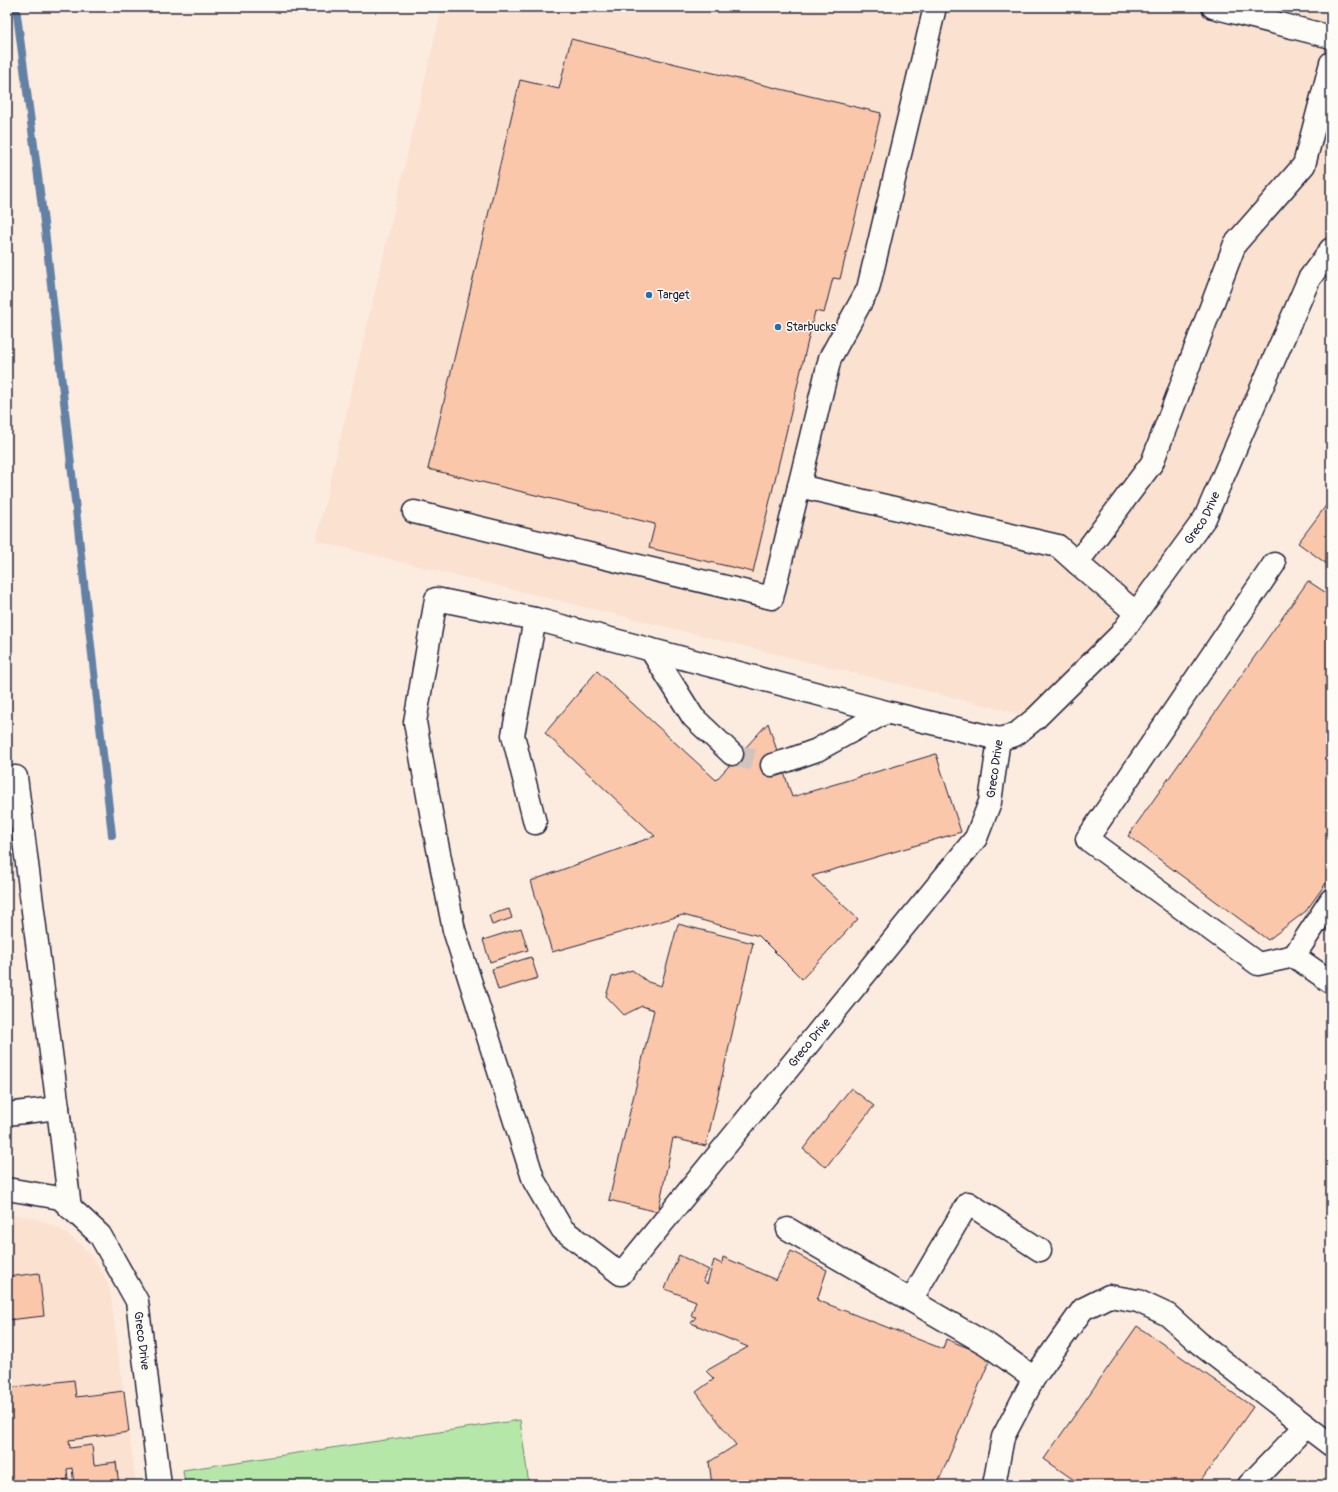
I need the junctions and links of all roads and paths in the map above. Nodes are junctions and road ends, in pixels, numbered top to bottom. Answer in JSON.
{"nodes":[{"id":1,"x":935,"y":7,"type":"edge"},
{"id":2,"x":1213,"y":7,"type":"edge"},
{"id":3,"x":1331,"y":37,"type":"edge"},
{"id":4,"x":1331,"y":63,"type":"edge"},
{"id":5,"x":1331,"y":249,"type":"edge"},
{"id":6,"x":799,"y":486,"type":"junction"},
{"id":7,"x":414,"y":512,"type":"dead end"},
{"id":8,"x":1077,"y":563,"type":"junction"},
{"id":9,"x":1274,"y":564,"type":"dead end"},
{"id":10,"x":1136,"y":613,"type":"junction"},
{"id":11,"x":535,"y":618,"type":"junction"},
{"id":12,"x":651,"y":650,"type":"junction"},
{"id":13,"x":886,"y":712,"type":"junction"},
{"id":14,"x":999,"y":739,"type":"junction"},
{"id":15,"x":732,"y":754,"type":"tunnel mouth"},
{"id":16,"x":772,"y":765,"type":"tunnel mouth"},
{"id":17,"x":7,"y":778,"type":"edge"},
{"id":18,"x":535,"y":823,"type":"dead end"},
{"id":19,"x":1331,"y":900,"type":"edge"},
{"id":20,"x":1294,"y":956,"type":"junction"},
{"id":21,"x":1331,"y":982,"type":"edge"},
{"id":22,"x":58,"y":1108,"type":"junction"},
{"id":23,"x":7,"y":1114,"type":"edge"},
{"id":24,"x":7,"y":1189,"type":"edge"},
{"id":25,"x":65,"y":1203,"type":"junction"},
{"id":26,"x":788,"y":1229,"type":"dead end"},
{"id":27,"x":1040,"y":1250,"type":"dead end"},
{"id":28,"x":911,"y":1300,"type":"junction"},
{"id":29,"x":1034,"y":1378,"type":"junction"},
{"id":30,"x":1306,"y":1426,"type":"junction"},
{"id":31,"x":1331,"y":1445,"type":"edge"},
{"id":32,"x":160,"y":1485,"type":"edge"},
{"id":33,"x":994,"y":1485,"type":"edge"},
{"id":34,"x":1248,"y":1485,"type":"edge"}],
"edges":[{"from":1,"to":6,"type":"street"},
{"from":2,"to":3,"type":"street"},
{"from":4,"to":8,"type":"street"},
{"from":5,"to":10,"type":"street","name":"Greco Drive"},
{"from":6,"to":7,"type":"street"},
{"from":6,"to":8,"type":"street"},
{"from":8,"to":10,"type":"street"},
{"from":9,"to":20,"type":"street"},
{"from":10,"to":14,"type":"street","name":"Greco Drive"},
{"from":11,"to":12,"type":"street"},
{"from":11,"to":14,"type":"street","name":"Greco Drive"},
{"from":11,"to":18,"type":"street"},
{"from":12,"to":13,"type":"street"},
{"from":12,"to":15,"type":"street"},
{"from":13,"to":14,"type":"street"},
{"from":13,"to":16,"type":"street"},
{"from":17,"to":22,"type":"street"},
{"from":19,"to":20,"type":"street"},
{"from":20,"to":21,"type":"street"},
{"from":22,"to":23,"type":"street"},
{"from":22,"to":25,"type":"street"},
{"from":24,"to":25,"type":"street"},
{"from":25,"to":32,"type":"street","name":"Greco Drive"},
{"from":26,"to":28,"type":"street"},
{"from":27,"to":28,"type":"street"},
{"from":28,"to":29,"type":"street"},
{"from":29,"to":30,"type":"street"},
{"from":29,"to":33,"type":"street"},
{"from":30,"to":31,"type":"street"},
{"from":30,"to":34,"type":"street"}]}
